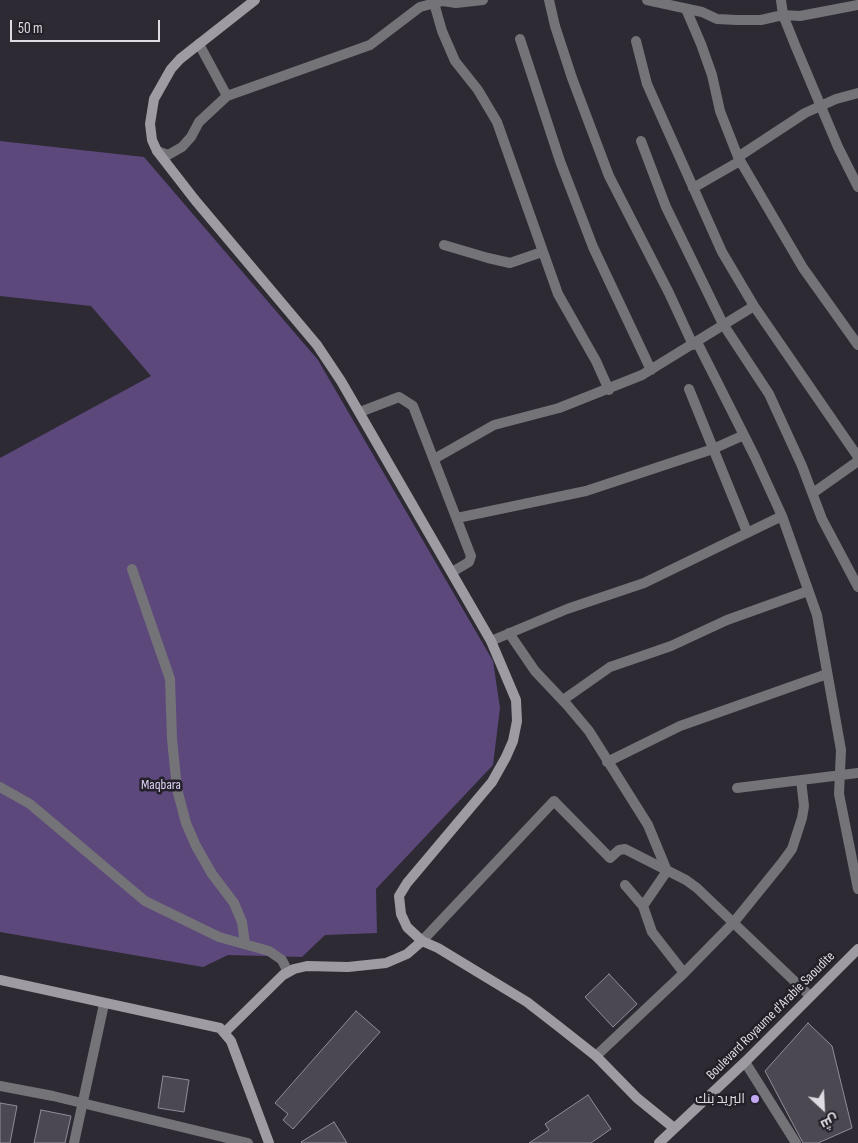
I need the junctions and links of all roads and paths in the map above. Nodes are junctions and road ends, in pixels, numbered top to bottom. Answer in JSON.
{"nodes":[{"id":1,"x":255,"y":0,"type":"edge"},
{"id":2,"x":484,"y":0,"type":"edge"},
{"id":3,"x":549,"y":0,"type":"edge"},
{"id":4,"x":649,"y":0,"type":"edge"},
{"id":5,"x":781,"y":0,"type":"edge"},
{"id":6,"x":434,"y":3,"type":"junction"},
{"id":7,"x":858,"y":5,"type":"edge"},
{"id":8,"x":686,"y":9,"type":"junction"},
{"id":9,"x":783,"y":15,"type":"junction"},
{"id":10,"x":520,"y":39,"type":"dead end"},
{"id":11,"x":636,"y":41,"type":"dead end"},
{"id":12,"x":199,"y":44,"type":"junction"},
{"id":13,"x":858,"y":93,"type":"edge"},
{"id":14,"x":227,"y":96,"type":"junction"},
{"id":15,"x":820,"y":106,"type":"junction"},
{"id":16,"x":641,"y":142,"type":"dead end"},
{"id":17,"x":157,"y":151,"type":"junction"},
{"id":18,"x":739,"y":159,"type":"junction"},
{"id":19,"x":858,"y":187,"type":"edge"},
{"id":20,"x":693,"y":188,"type":"junction"},
{"id":21,"x":444,"y":245,"type":"dead end"},
{"id":22,"x":542,"y":252,"type":"junction"},
{"id":23,"x":754,"y":306,"type":"junction"},
{"id":24,"x":723,"y":324,"type":"junction"},
{"id":25,"x":695,"y":343,"type":"junction"},
{"id":26,"x":858,"y":345,"type":"edge"},
{"id":27,"x":651,"y":370,"type":"junction"},
{"id":28,"x":609,"y":390,"type":"junction"},
{"id":29,"x":689,"y":390,"type":"dead end"},
{"id":30,"x":360,"y":412,"type":"junction"},
{"id":31,"x":744,"y":435,"type":"junction"},
{"id":32,"x":713,"y":449,"type":"junction"},
{"id":33,"x":858,"y":457,"type":"edge"},
{"id":34,"x":434,"y":459,"type":"junction"},
{"id":35,"x":858,"y":461,"type":"edge"},
{"id":36,"x":813,"y":493,"type":"junction"},
{"id":37,"x":782,"y":516,"type":"junction"},
{"id":38,"x":457,"y":518,"type":"junction"},
{"id":39,"x":747,"y":532,"type":"junction"},
{"id":40,"x":132,"y":570,"type":"dead end"},
{"id":41,"x":452,"y":572,"type":"junction"},
{"id":42,"x":858,"y":586,"type":"edge"},
{"id":43,"x":808,"y":591,"type":"junction"},
{"id":44,"x":509,"y":633,"type":"junction"},
{"id":45,"x":491,"y":641,"type":"junction"},
{"id":46,"x":827,"y":674,"type":"junction"},
{"id":47,"x":563,"y":700,"type":"junction"},
{"id":48,"x":607,"y":762,"type":"junction"},
{"id":49,"x":858,"y":773,"type":"edge"},
{"id":50,"x":840,"y":775,"type":"junction"},
{"id":51,"x":801,"y":780,"type":"junction"},
{"id":52,"x":0,"y":787,"type":"edge"},
{"id":53,"x":737,"y":788,"type":"dead end"},
{"id":54,"x":667,"y":870,"type":"junction"},
{"id":55,"x":625,"y":885,"type":"dead end"},
{"id":56,"x":858,"y":889,"type":"edge"},
{"id":57,"x":643,"y":906,"type":"junction"},
{"id":58,"x":734,"y":922,"type":"junction"},
{"id":59,"x":422,"y":941,"type":"junction"},
{"id":60,"x":245,"y":944,"type":"junction"},
{"id":61,"x":858,"y":950,"type":"edge"},
{"id":62,"x":288,"y":972,"type":"junction"},
{"id":63,"x":684,"y":974,"type":"junction"},
{"id":64,"x":0,"y":980,"type":"edge"},
{"id":65,"x":810,"y":996,"type":"junction"},
{"id":66,"x":104,"y":1004,"type":"junction"},
{"id":67,"x":225,"y":1032,"type":"junction"},
{"id":68,"x":596,"y":1056,"type":"junction"},
{"id":69,"x":745,"y":1062,"type":"junction"},
{"id":70,"x":0,"y":1086,"type":"edge"},
{"id":71,"x":81,"y":1103,"type":"junction"},
{"id":72,"x":674,"y":1128,"type":"junction"},
{"id":73,"x":74,"y":1143,"type":"edge"},
{"id":74,"x":248,"y":1143,"type":"edge"},
{"id":75,"x":270,"y":1143,"type":"edge"},
{"id":76,"x":659,"y":1143,"type":"edge"},
{"id":77,"x":796,"y":1143,"type":"edge"}],
"edges":[{"from":1,"to":12,"type":"street"},
{"from":2,"to":6,"type":"street"},
{"from":3,"to":25,"type":"street"},
{"from":4,"to":8,"type":"street"},
{"from":5,"to":9,"type":"street"},
{"from":6,"to":14,"type":"street"},
{"from":6,"to":22,"type":"street"},
{"from":7,"to":9,"type":"street"},
{"from":8,"to":9,"type":"street"},
{"from":8,"to":18,"type":"street"},
{"from":9,"to":15,"type":"street"},
{"from":10,"to":27,"type":"street"},
{"from":11,"to":20,"type":"street"},
{"from":12,"to":14,"type":"street"},
{"from":12,"to":17,"type":"street"},
{"from":13,"to":15,"type":"street"},
{"from":14,"to":17,"type":"street"},
{"from":15,"to":18,"type":"street"},
{"from":15,"to":19,"type":"street"},
{"from":16,"to":24,"type":"street"},
{"from":17,"to":30,"type":"street"},
{"from":18,"to":20,"type":"street"},
{"from":18,"to":26,"type":"street"},
{"from":20,"to":23,"type":"street"},
{"from":21,"to":22,"type":"street"},
{"from":22,"to":28,"type":"street"},
{"from":23,"to":24,"type":"street"},
{"from":23,"to":33,"type":"street"},
{"from":24,"to":25,"type":"street"},
{"from":24,"to":36,"type":"street"},
{"from":25,"to":27,"type":"street"},
{"from":25,"to":31,"type":"street"},
{"from":27,"to":28,"type":"street"},
{"from":28,"to":34,"type":"street"},
{"from":29,"to":32,"type":"street"},
{"from":30,"to":34,"type":"street"},
{"from":30,"to":41,"type":"street"},
{"from":31,"to":32,"type":"street"},
{"from":31,"to":37,"type":"street"},
{"from":32,"to":38,"type":"street"},
{"from":32,"to":39,"type":"street"},
{"from":34,"to":38,"type":"street"},
{"from":35,"to":36,"type":"street"},
{"from":36,"to":42,"type":"street"},
{"from":37,"to":39,"type":"street"},
{"from":37,"to":43,"type":"street"},
{"from":38,"to":41,"type":"street"},
{"from":39,"to":44,"type":"street"},
{"from":40,"to":60,"type":"street"},
{"from":41,"to":45,"type":"street"},
{"from":43,"to":46,"type":"street"},
{"from":43,"to":47,"type":"street"},
{"from":44,"to":45,"type":"street"},
{"from":44,"to":47,"type":"street"},
{"from":45,"to":59,"type":"street"},
{"from":46,"to":48,"type":"street"},
{"from":46,"to":50,"type":"street"},
{"from":47,"to":48,"type":"street"},
{"from":48,"to":54,"type":"street"},
{"from":49,"to":50,"type":"street"},
{"from":50,"to":51,"type":"street"},
{"from":50,"to":56,"type":"street"},
{"from":51,"to":53,"type":"street"},
{"from":51,"to":58,"type":"street"},
{"from":52,"to":60,"type":"street"},
{"from":54,"to":57,"type":"street"},
{"from":54,"to":58,"type":"street"},
{"from":54,"to":59,"type":"street"},
{"from":55,"to":57,"type":"street"},
{"from":57,"to":63,"type":"street"},
{"from":58,"to":63,"type":"street"},
{"from":58,"to":65,"type":"street"},
{"from":59,"to":62,"type":"street"},
{"from":59,"to":68,"type":"street"},
{"from":60,"to":62,"type":"street"},
{"from":61,"to":65,"type":"street","name":"Boulevard Royaume d'Arabie Saoudite"},
{"from":62,"to":67,"type":"street"},
{"from":63,"to":68,"type":"street"},
{"from":64,"to":66,"type":"street"},
{"from":65,"to":69,"type":"street","name":"Boulevard Royaume d'Arabie Saoudite"},
{"from":66,"to":67,"type":"street"},
{"from":66,"to":71,"type":"street"},
{"from":67,"to":75,"type":"street"},
{"from":68,"to":72,"type":"street"},
{"from":69,"to":72,"type":"street","name":"Boulevard Royaume d'Arabie Saoudite"},
{"from":69,"to":77,"type":"street"},
{"from":70,"to":71,"type":"street"},
{"from":71,"to":73,"type":"street"},
{"from":71,"to":74,"type":"street"},
{"from":72,"to":76,"type":"street","name":"Boulevard Royaume d'Arabie Saoudite"}]}
